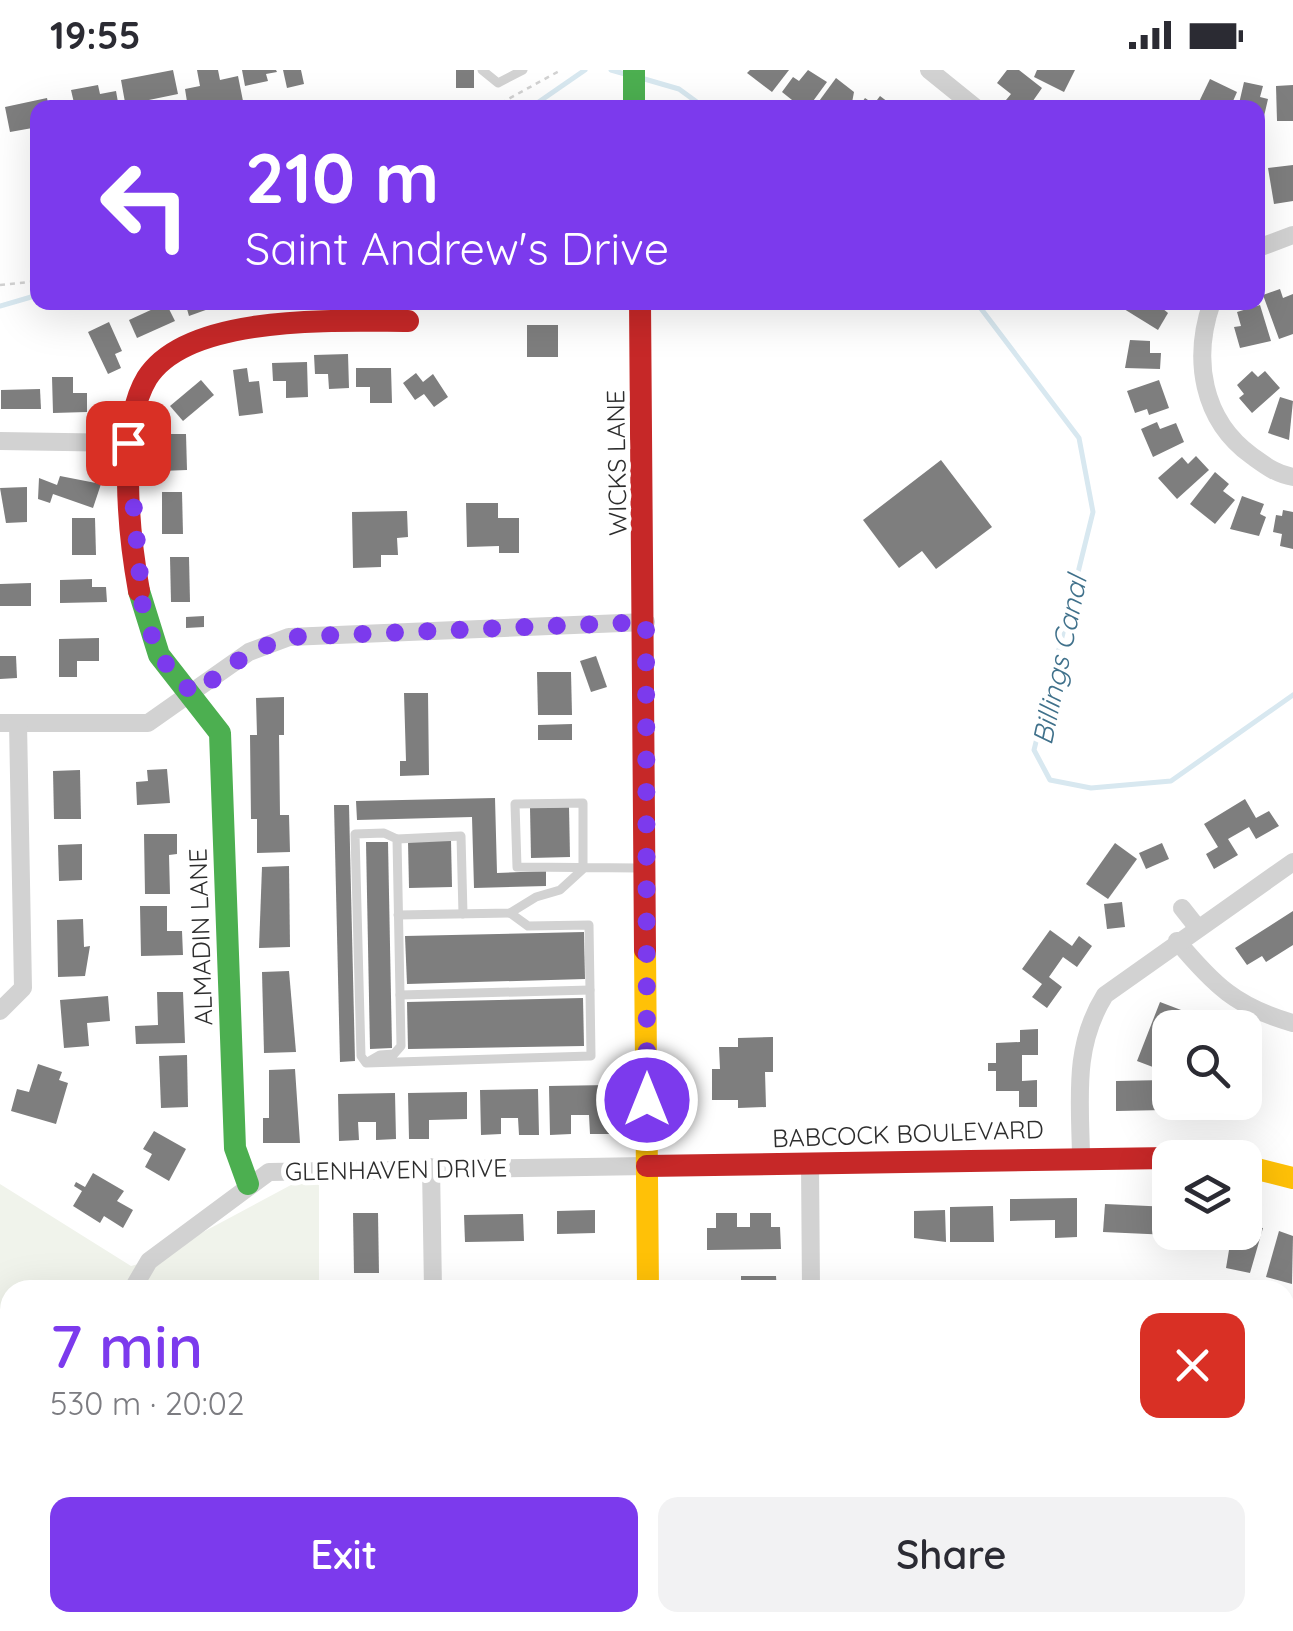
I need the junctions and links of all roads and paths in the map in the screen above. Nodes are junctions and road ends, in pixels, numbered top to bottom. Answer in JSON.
{"nodes":[{"id":1,"x":482,"y":70,"type":"edge"},
{"id":2,"x":523,"y":70,"type":"edge"},
{"id":3,"x":561,"y":70,"type":"edge"},
{"id":4,"x":634,"y":70,"type":"edge"},
{"id":5,"x":934,"y":71,"type":"edge"},
{"id":6,"x":507,"y":100,"type":"edge"},
{"id":7,"x":634,"y":100,"type":"edge"},
{"id":8,"x":967,"y":100,"type":"edge"},
{"id":9,"x":1293,"y":234,"type":"edge"},
{"id":10,"x":1265,"y":245,"type":"edge"},
{"id":11,"x":30,"y":281,"type":"edge"},
{"id":12,"x":0,"y":285,"type":"edge"},
{"id":13,"x":640,"y":310,"type":"edge"},
{"id":14,"x":1209,"y":310,"type":"edge"},
{"id":15,"x":408,"y":322,"type":"dead end"},
{"id":16,"x":0,"y":441,"type":"edge"},
{"id":17,"x":128,"y":443,"type":"junction"},
{"id":18,"x":1293,"y":478,"type":"edge"},
{"id":19,"x":646,"y":622,"type":"junction"},
{"id":20,"x":193,"y":694,"type":"junction"},
{"id":21,"x":9,"y":723,"type":"edge"},
{"id":22,"x":397,"y":839,"type":"junction"},
{"id":23,"x":1293,"y":862,"type":"edge"},
{"id":24,"x":646,"y":868,"type":"junction"},
{"id":25,"x":583,"y":869,"type":"junction"},
{"id":26,"x":1182,"y":908,"type":"dead end"},
{"id":27,"x":510,"y":913,"type":"junction"},
{"id":28,"x":464,"y":914,"type":"junction"},
{"id":29,"x":398,"y":915,"type":"junction"},
{"id":30,"x":1196,"y":926,"type":"junction"},
{"id":31,"x":1177,"y":941,"type":"junction"},
{"id":32,"x":590,"y":990,"type":"junction"},
{"id":33,"x":400,"y":995,"type":"junction"},
{"id":34,"x":0,"y":1010,"type":"edge"},
{"id":35,"x":1293,"y":1023,"type":"edge"},
{"id":36,"x":366,"y":1064,"type":"junction"},
{"id":37,"x":1081,"y":1156,"type":"junction"},
{"id":38,"x":1152,"y":1158,"type":"edge"},
{"id":39,"x":810,"y":1163,"type":"junction"},
{"id":40,"x":648,"y":1166,"type":"junction"},
{"id":41,"x":431,"y":1168,"type":"junction"},
{"id":42,"x":1262,"y":1170,"type":"edge"},
{"id":43,"x":1293,"y":1178,"type":"edge"},
{"id":44,"x":248,"y":1184,"type":"junction"},
{"id":45,"x":138,"y":1280,"type":"edge"},
{"id":46,"x":433,"y":1280,"type":"edge"},
{"id":47,"x":648,"y":1280,"type":"edge"},
{"id":48,"x":811,"y":1280,"type":"edge"}],
"edges":[{"from":1,"to":2,"type":"lane"},
{"from":3,"to":6,"type":"path"},
{"from":4,"to":7,"type":"street"},
{"from":5,"to":8,"type":"street"},
{"from":9,"to":10,"type":"street"},
{"from":11,"to":12,"type":"path"},
{"from":13,"to":19,"type":"street","name":"WICKS LANE"},
{"from":14,"to":18,"type":"street"},
{"from":15,"to":17,"type":"street"},
{"from":16,"to":17,"type":"street"},
{"from":17,"to":20,"type":"street","name":"ALMADIN LANE"},
{"from":19,"to":20,"type":"street"},
{"from":19,"to":24,"type":"street","name":"WICKS LANE"},
{"from":20,"to":21,"type":"street"},
{"from":20,"to":44,"type":"street","name":"ALMADIN LANE"},
{"from":21,"to":34,"type":"street"},
{"from":22,"to":28,"type":"lane"},
{"from":22,"to":29,"type":"lane"},
{"from":22,"to":36,"type":"lane"},
{"from":23,"to":30,"type":"street"},
{"from":24,"to":25,"type":"lane"},
{"from":24,"to":40,"type":"street","name":"WICKS LANE"},
{"from":25,"to":25,"type":"lane"},
{"from":25,"to":27,"type":"lane"},
{"from":26,"to":30,"type":"street"},
{"from":27,"to":28,"type":"lane"},
{"from":27,"to":32,"type":"lane"},
{"from":28,"to":29,"type":"lane"},
{"from":29,"to":33,"type":"lane"},
{"from":30,"to":31,"type":"street"},
{"from":31,"to":35,"type":"street"},
{"from":31,"to":37,"type":"street"},
{"from":32,"to":33,"type":"lane"},
{"from":32,"to":36,"type":"lane"},
{"from":33,"to":36,"type":"lane"},
{"from":37,"to":38,"type":"street","name":"BABCOCK BOULEVARD"},
{"from":37,"to":39,"type":"street","name":"BABCOCK BOULEVARD"},
{"from":39,"to":40,"type":"street","name":"BABCOCK BOULEVARD"},
{"from":39,"to":48,"type":"street"},
{"from":40,"to":41,"type":"street","name":"GLENHAVEN DRIVE"},
{"from":40,"to":47,"type":"street","name":"WICKS LANE"},
{"from":41,"to":44,"type":"street","name":"GLENHAVEN DRIVE"},
{"from":41,"to":46,"type":"street"},
{"from":42,"to":43,"type":"street"},
{"from":44,"to":45,"type":"street","name":"GLENHAVEN DRIVE"}]}
